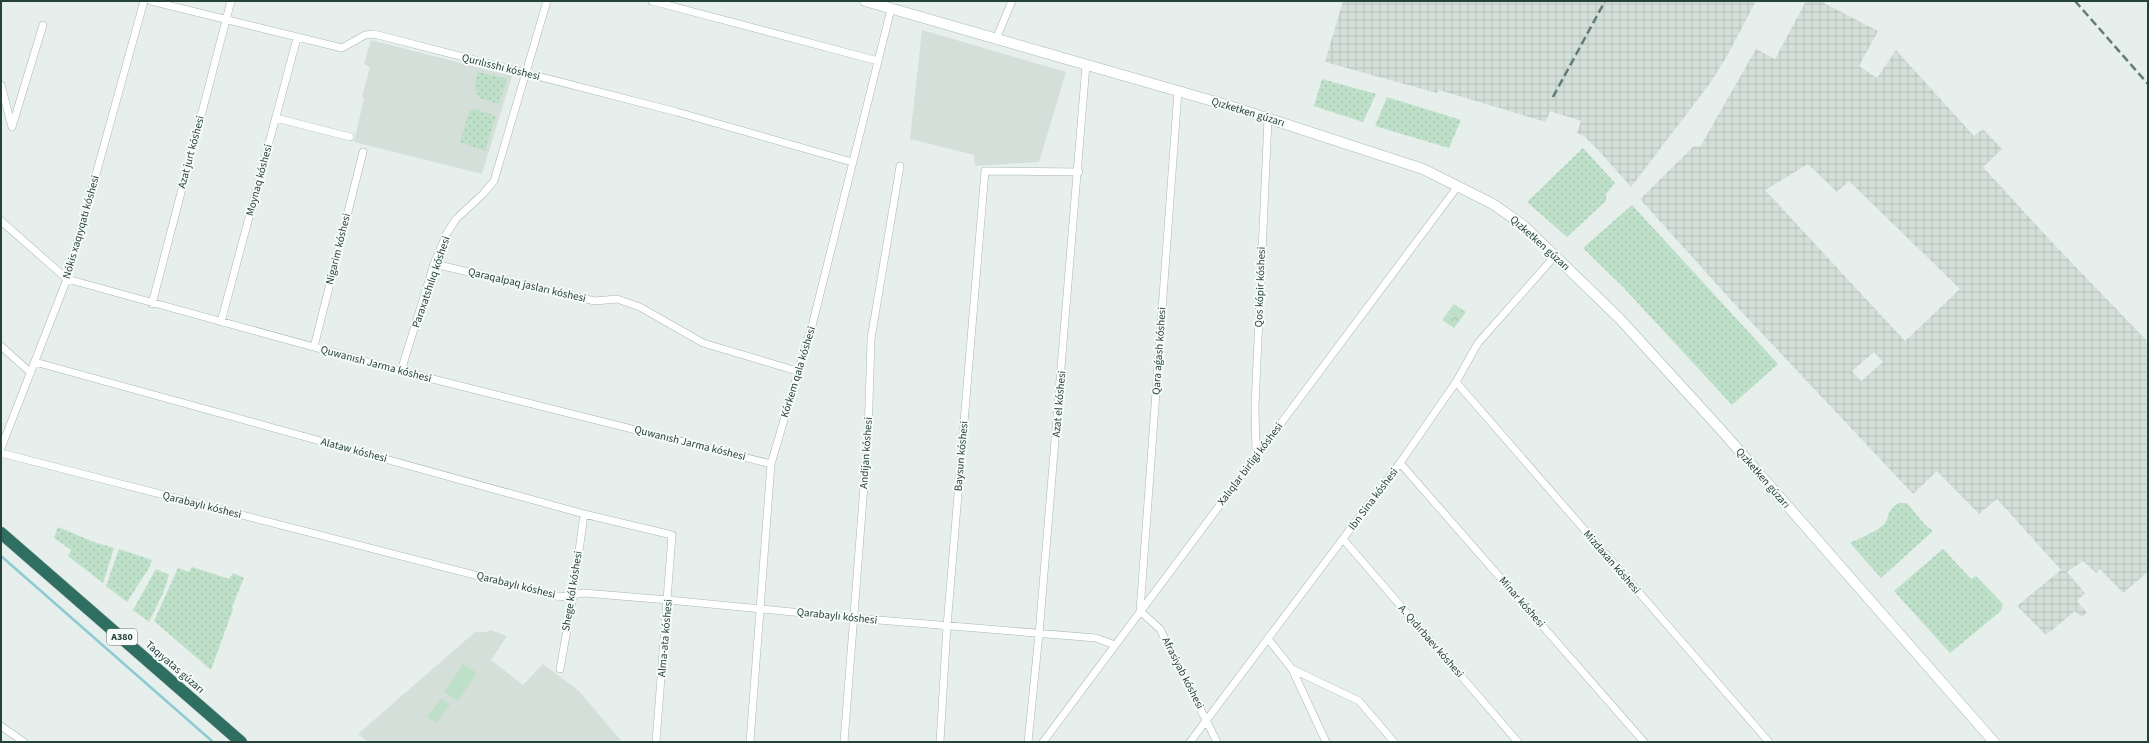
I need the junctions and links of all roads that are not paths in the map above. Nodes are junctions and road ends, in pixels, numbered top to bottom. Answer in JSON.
{"nodes":[{"id":1,"x":144,"y":1,"type":"edge"},
{"id":2,"x":151,"y":1,"type":"edge"},
{"id":3,"x":231,"y":1,"type":"edge"},
{"id":4,"x":547,"y":1,"type":"edge"},
{"id":5,"x":652,"y":1,"type":"edge"},
{"id":6,"x":865,"y":1,"type":"edge"},
{"id":7,"x":1012,"y":1,"type":"edge"},
{"id":8,"x":892,"y":9,"type":"junction"},
{"id":9,"x":226,"y":20,"type":"junction"},
{"id":10,"x":43,"y":25,"type":"dead end"},
{"id":11,"x":297,"y":38,"type":"junction"},
{"id":12,"x":996,"y":39,"type":"junction"},
{"id":13,"x":878,"y":61,"type":"junction"},
{"id":14,"x":1086,"y":65,"type":"junction"},
{"id":15,"x":526,"y":74,"type":"junction"},
{"id":16,"x":1,"y":85,"type":"edge"},
{"id":17,"x":1178,"y":91,"type":"junction"},
{"id":18,"x":276,"y":118,"type":"junction"},
{"id":19,"x":1268,"y":119,"type":"junction"},
{"id":20,"x":350,"y":137,"type":"dead end"},
{"id":21,"x":363,"y":152,"type":"dead end"},
{"id":22,"x":852,"y":162,"type":"junction"},
{"id":23,"x":900,"y":166,"type":"dead end"},
{"id":24,"x":1079,"y":172,"type":"junction"},
{"id":25,"x":1458,"y":186,"type":"junction"},
{"id":26,"x":1,"y":221,"type":"edge"},
{"id":27,"x":1555,"y":256,"type":"junction"},
{"id":28,"x":434,"y":264,"type":"junction"},
{"id":29,"x":67,"y":279,"type":"junction"},
{"id":30,"x":152,"y":304,"type":"junction"},
{"id":31,"x":221,"y":322,"type":"junction"},
{"id":32,"x":1,"y":346,"type":"edge"},
{"id":33,"x":314,"y":348,"type":"junction"},
{"id":34,"x":35,"y":362,"type":"junction"},
{"id":35,"x":402,"y":371,"type":"junction"},
{"id":36,"x":797,"y":371,"type":"junction"},
{"id":37,"x":31,"y":373,"type":"junction"},
{"id":38,"x":1456,"y":382,"type":"junction"},
{"id":39,"x":1,"y":448,"type":"edge"},
{"id":40,"x":1,"y":453,"type":"edge"},
{"id":41,"x":1256,"y":456,"type":"junction"},
{"id":42,"x":1400,"y":463,"type":"junction"},
{"id":43,"x":771,"y":464,"type":"junction"},
{"id":44,"x":584,"y":514,"type":"junction"},
{"id":45,"x":1,"y":533,"type":"edge"},
{"id":46,"x":672,"y":535,"type":"joint"},
{"id":47,"x":1343,"y":539,"type":"junction"},
{"id":48,"x":573,"y":596,"type":"junction"},
{"id":49,"x":668,"y":600,"type":"junction"},
{"id":50,"x":761,"y":608,"type":"junction"},
{"id":51,"x":1140,"y":612,"type":"junction"},
{"id":52,"x":854,"y":618,"type":"junction"},
{"id":53,"x":947,"y":626,"type":"junction"},
{"id":54,"x":1039,"y":634,"type":"junction"},
{"id":55,"x":1268,"y":639,"type":"junction"},
{"id":56,"x":1115,"y":645,"type":"junction"},
{"id":57,"x":560,"y":669,"type":"dead end"},
{"id":58,"x":1292,"y":669,"type":"junction"},
{"id":59,"x":1207,"y":720,"type":"junction"},
{"id":60,"x":1,"y":726,"type":"edge"},
{"id":61,"x":24,"y":742,"type":"edge"},
{"id":62,"x":241,"y":742,"type":"edge"},
{"id":63,"x":656,"y":742,"type":"edge"},
{"id":64,"x":750,"y":742,"type":"edge"},
{"id":65,"x":844,"y":742,"type":"edge"},
{"id":66,"x":940,"y":742,"type":"edge"},
{"id":67,"x":1028,"y":742,"type":"edge"},
{"id":68,"x":1043,"y":742,"type":"edge"},
{"id":69,"x":1190,"y":742,"type":"edge"},
{"id":70,"x":1217,"y":742,"type":"edge"},
{"id":71,"x":1326,"y":742,"type":"edge"},
{"id":72,"x":1394,"y":742,"type":"edge"},
{"id":73,"x":1518,"y":742,"type":"edge"},
{"id":74,"x":1644,"y":742,"type":"edge"},
{"id":75,"x":1769,"y":742,"type":"edge"},
{"id":76,"x":1994,"y":742,"type":"edge"}],
"edges":[{"from":1,"to":29,"type":"street","name":"Nókis xaqıyqatı kóshesi"},
{"from":2,"to":9,"type":"street","name":"Qurılısshı kóshesi"},
{"from":3,"to":9,"type":"street","name":"Azat jurt kóshesi"},
{"from":4,"to":15,"type":"street","name":"Paraxatshılıq kóshesi"},
{"from":5,"to":13,"type":"street"},
{"from":6,"to":8,"type":"street","name":"Qızketken gúzarı"},
{"from":7,"to":12,"type":"street"},
{"from":8,"to":12,"type":"street","name":"Qızketken gúzarı"},
{"from":8,"to":13,"type":"street","name":"Kórkem qala kóshesi"},
{"from":9,"to":11,"type":"street","name":"Qurılısshı kóshesi"},
{"from":9,"to":30,"type":"street","name":"Azat jurt kóshesi"},
{"from":10,"to":16,"type":"street"},
{"from":11,"to":15,"type":"street","name":"Qurılısshı kóshesi"},
{"from":11,"to":18,"type":"street","name":"Moynaq kóshesi"},
{"from":12,"to":14,"type":"street","name":"Qızketken gúzarı"},
{"from":13,"to":22,"type":"street","name":"Kórkem qala kóshesi"},
{"from":14,"to":17,"type":"street","name":"Qızketken gúzarı"},
{"from":14,"to":24,"type":"street","name":"Azat el kóshesi"},
{"from":15,"to":22,"type":"street","name":"Qurılısshı kóshesi"},
{"from":15,"to":28,"type":"street","name":"Paraxatshılıq kóshesi"},
{"from":17,"to":19,"type":"street","name":"Qızketken gúzarı"},
{"from":17,"to":51,"type":"street","name":"Qara aǵash kóshesi"},
{"from":18,"to":20,"type":"street"},
{"from":18,"to":31,"type":"street","name":"Moynaq kóshesi"},
{"from":19,"to":25,"type":"street","name":"Qızketken gúzarı"},
{"from":19,"to":41,"type":"street","name":"Qos kópir kóshesi"},
{"from":21,"to":33,"type":"street","name":"Nigarim kóshesi"},
{"from":22,"to":36,"type":"street","name":"Kórkem qala kóshesi"},
{"from":23,"to":52,"type":"street","name":"Andijan kóshesi"},
{"from":24,"to":53,"type":"street","name":"Baysun kóshesi"},
{"from":24,"to":54,"type":"street","name":"Azat el kóshesi"},
{"from":25,"to":27,"type":"street","name":"Qızketken gúzarı"},
{"from":25,"to":41,"type":"street","name":"Xalıqlar birligi kóshesi"},
{"from":26,"to":29,"type":"street","name":"Quwanısh Jarma kóshesi"},
{"from":27,"to":38,"type":"street","name":"Ibn Sina kóshesi"},
{"from":27,"to":76,"type":"street","name":"Qızketken gúzarı"},
{"from":28,"to":35,"type":"street","name":"Paraxatshılıq kóshesi"},
{"from":28,"to":36,"type":"street","name":"Qaraqalpaq jasları kóshesi"},
{"from":29,"to":30,"type":"street","name":"Quwanısh Jarma kóshesi"},
{"from":29,"to":34,"type":"street","name":"Nókis xaqıyqatı kóshesi"},
{"from":30,"to":31,"type":"street","name":"Quwanısh Jarma kóshesi"},
{"from":31,"to":33,"type":"street","name":"Quwanısh Jarma kóshesi"},
{"from":32,"to":37,"type":"street"},
{"from":33,"to":35,"type":"street","name":"Quwanısh Jarma kóshesi"},
{"from":34,"to":37,"type":"street","name":"Nókis xaqıyqatı kóshesi"},
{"from":34,"to":44,"type":"street","name":"Alataw kóshesi"},
{"from":35,"to":43,"type":"street","name":"Quwanısh Jarma kóshesi"},
{"from":36,"to":43,"type":"street","name":"Kórkem qala kóshesi"},
{"from":37,"to":39,"type":"street","name":"Nókis xaqıyqatı kóshesi"},
{"from":38,"to":42,"type":"street","name":"Ibn Sina kóshesi"},
{"from":38,"to":75,"type":"street","name":"Mizdaxan kóshesi"},
{"from":40,"to":48,"type":"street","name":"Qarabaylı kóshesi"},
{"from":41,"to":51,"type":"street","name":"Xalıqlar birligi kóshesi"},
{"from":42,"to":47,"type":"street","name":"Ibn Sina kóshesi"},
{"from":42,"to":74,"type":"street","name":"Minar kóshesi"},
{"from":43,"to":50,"type":"street","name":"Kórkem qala kóshesi"},
{"from":44,"to":46,"type":"street","name":"Alataw kóshesi"},
{"from":44,"to":48,"type":"street","name":"Shege kól kóshesi"},
{"from":45,"to":62,"type":"highway","name":"Taqıyatas gúzarı","number":"A380"},
{"from":46,"to":49,"type":"street","name":"Alma-ata kóshesi"},
{"from":47,"to":55,"type":"street","name":"Ibn Sina kóshesi"},
{"from":47,"to":73,"type":"street","name":"A. Qıdırbaev kóshesi"},
{"from":48,"to":49,"type":"street","name":"Qarabaylı kóshesi"},
{"from":48,"to":57,"type":"street","name":"Shege kól kóshesi"},
{"from":49,"to":50,"type":"street","name":"Qarabaylı kóshesi"},
{"from":49,"to":63,"type":"street","name":"Alma-ata kóshesi"},
{"from":50,"to":52,"type":"street","name":"Qarabaylı kóshesi"},
{"from":50,"to":64,"type":"street","name":"Kórkem qala kóshesi"},
{"from":51,"to":56,"type":"street","name":"Xalıqlar birligi kóshesi"},
{"from":51,"to":59,"type":"street","name":"Afrasiyab kóshesi"},
{"from":52,"to":53,"type":"street","name":"Qarabaylı kóshesi"},
{"from":52,"to":65,"type":"street","name":"Andijan kóshesi"},
{"from":53,"to":54,"type":"street","name":"Qarabaylı kóshesi"},
{"from":53,"to":66,"type":"street","name":"Baysun kóshesi"},
{"from":54,"to":56,"type":"street","name":"Qarabaylı kóshesi"},
{"from":54,"to":67,"type":"street","name":"Azat el kóshesi"},
{"from":55,"to":58,"type":"street"},
{"from":55,"to":59,"type":"street","name":"Ibn Sina kóshesi"},
{"from":56,"to":68,"type":"street","name":"Xalıqlar birligi kóshesi"},
{"from":58,"to":71,"type":"street"},
{"from":58,"to":72,"type":"street"},
{"from":59,"to":69,"type":"street","name":"Ibn Sina kóshesi"},
{"from":59,"to":70,"type":"street","name":"Afrasiyab kóshesi"},
{"from":60,"to":61,"type":"street"}]}
